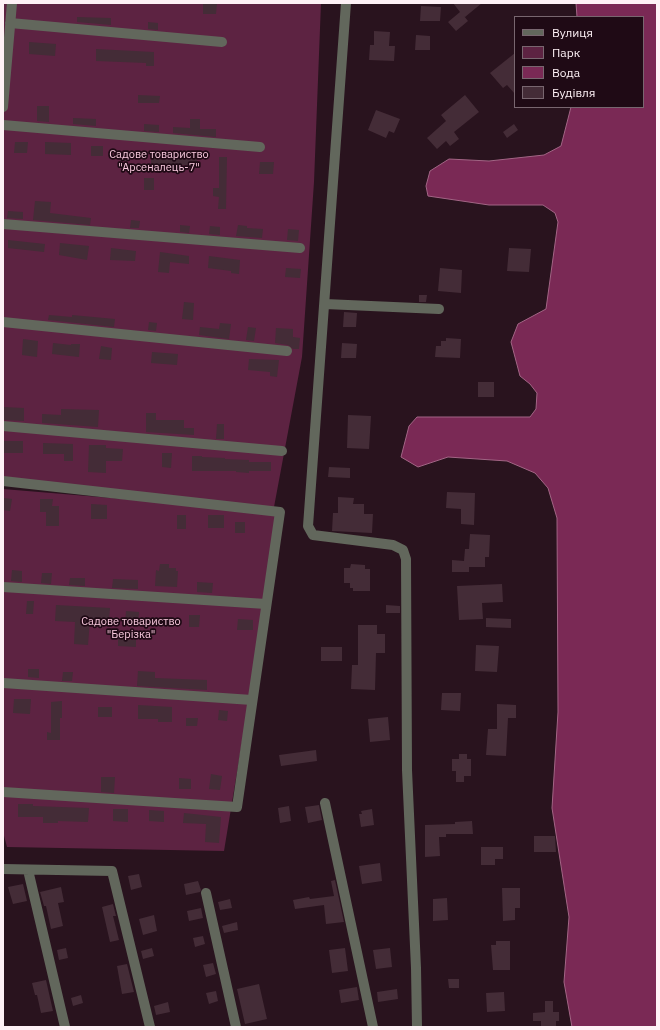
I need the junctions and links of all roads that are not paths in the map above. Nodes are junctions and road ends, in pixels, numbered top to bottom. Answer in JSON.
{"nodes":[{"id":1,"x":12,"y":3,"type":"edge"},
{"id":2,"x":346,"y":3,"type":"edge"},
{"id":3,"x":10,"y":23,"type":"junction"},
{"id":4,"x":222,"y":42,"type":"dead end"},
{"id":5,"x":3,"y":107,"type":"edge"},
{"id":6,"x":3,"y":125,"type":"edge"},
{"id":7,"x":260,"y":146,"type":"dead end"},
{"id":8,"x":3,"y":224,"type":"edge"},
{"id":9,"x":300,"y":248,"type":"dead end"},
{"id":10,"x":325,"y":304,"type":"junction"},
{"id":11,"x":439,"y":309,"type":"dead end"},
{"id":12,"x":3,"y":322,"type":"edge"},
{"id":13,"x":287,"y":351,"type":"dead end"},
{"id":14,"x":3,"y":426,"type":"edge"},
{"id":15,"x":282,"y":451,"type":"dead end"},
{"id":16,"x":3,"y":481,"type":"edge"},
{"id":17,"x":3,"y":587,"type":"edge"},
{"id":18,"x":266,"y":604,"type":"junction"},
{"id":19,"x":3,"y":683,"type":"edge"},
{"id":20,"x":252,"y":700,"type":"junction"},
{"id":21,"x":3,"y":792,"type":"edge"},
{"id":22,"x":324,"y":803,"type":"dead end"},
{"id":23,"x":3,"y":869,"type":"edge"},
{"id":24,"x":28,"y":870,"type":"junction"},
{"id":25,"x":206,"y":893,"type":"dead end"},
{"id":26,"x":65,"y":1027,"type":"edge"},
{"id":27,"x":150,"y":1027,"type":"edge"},
{"id":28,"x":236,"y":1027,"type":"edge"},
{"id":29,"x":373,"y":1027,"type":"edge"},
{"id":30,"x":417,"y":1027,"type":"edge"}],
"edges":[{"from":1,"to":3,"type":"street"},
{"from":2,"to":10,"type":"street"},
{"from":3,"to":4,"type":"street"},
{"from":3,"to":5,"type":"street"},
{"from":6,"to":7,"type":"street"},
{"from":8,"to":9,"type":"street"},
{"from":10,"to":11,"type":"street"},
{"from":10,"to":30,"type":"street"},
{"from":12,"to":13,"type":"street"},
{"from":14,"to":15,"type":"street"},
{"from":16,"to":18,"type":"street"},
{"from":17,"to":18,"type":"street"},
{"from":18,"to":20,"type":"street"},
{"from":19,"to":20,"type":"street"},
{"from":20,"to":21,"type":"street"},
{"from":22,"to":29,"type":"street"},
{"from":23,"to":24,"type":"street"},
{"from":24,"to":26,"type":"street"},
{"from":24,"to":27,"type":"street"},
{"from":25,"to":28,"type":"street"}]}
